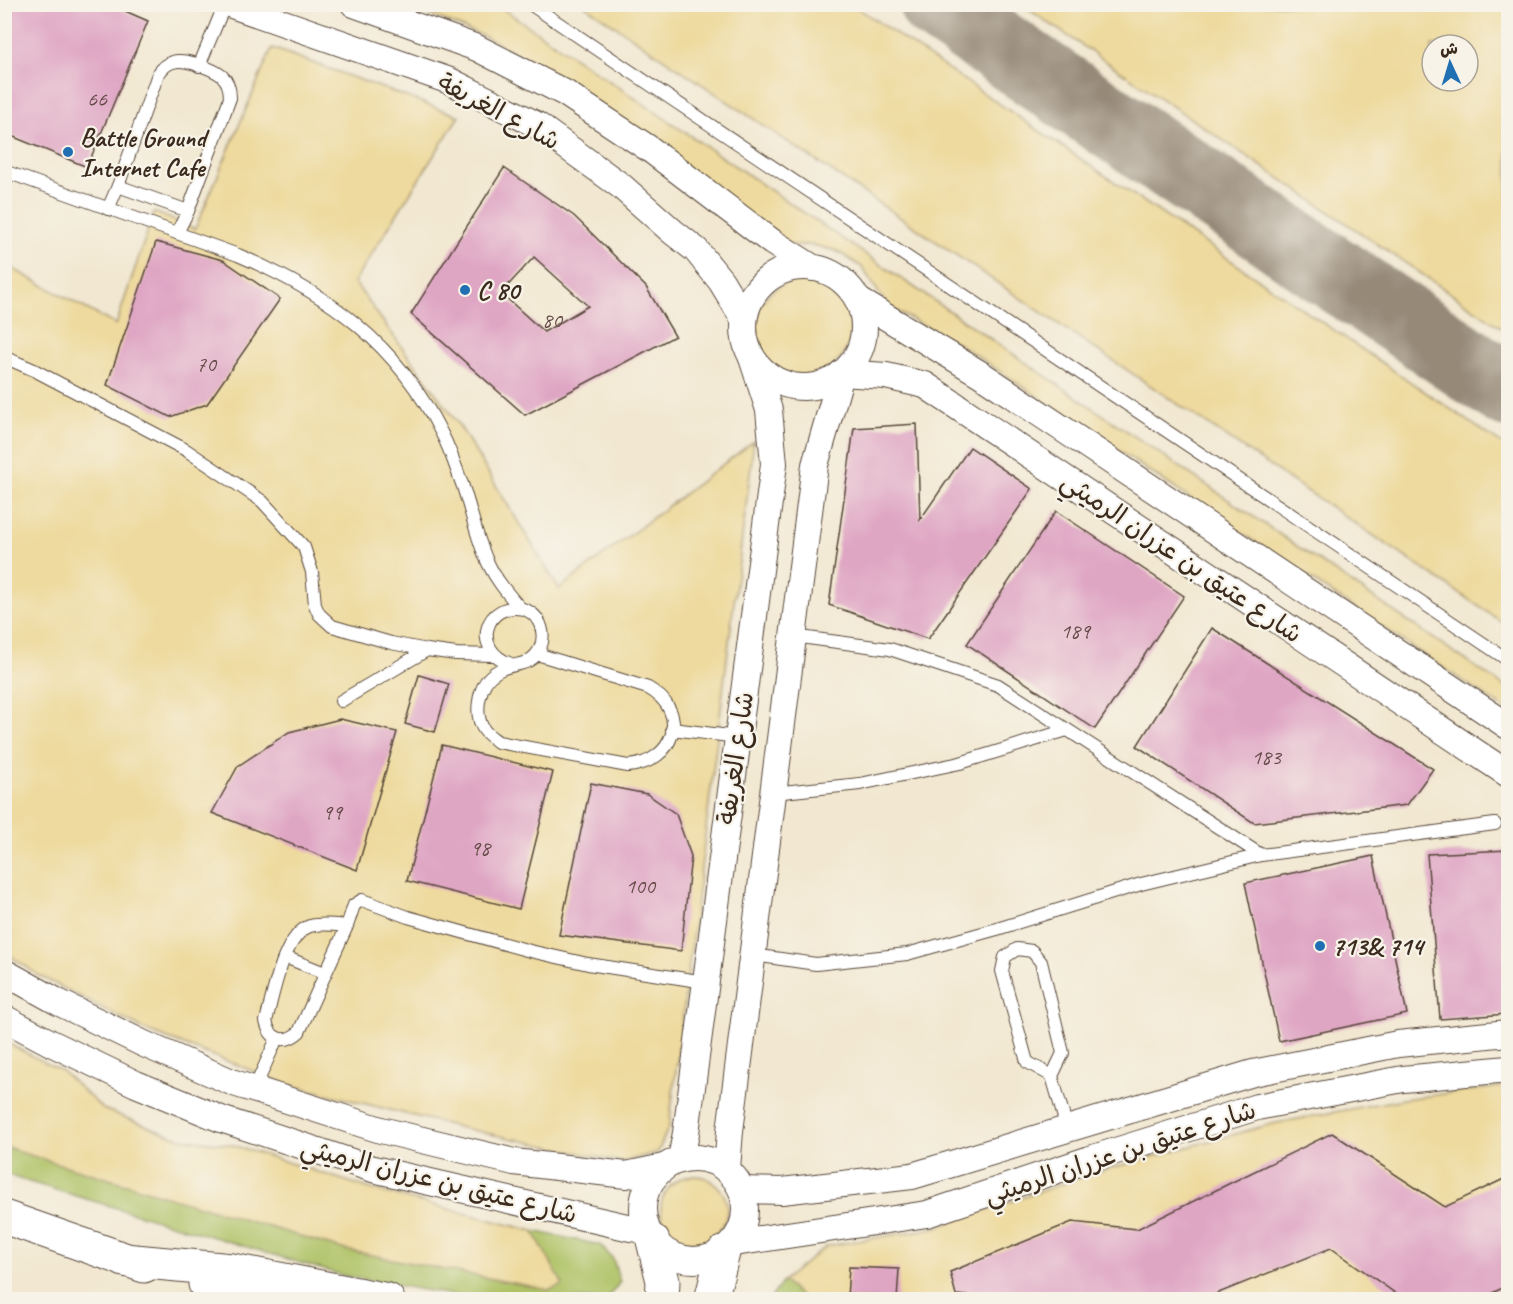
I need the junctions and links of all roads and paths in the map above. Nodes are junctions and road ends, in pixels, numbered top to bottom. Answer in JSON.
{"nodes":[{"id":1,"x":227,"y":4,"type":"edge"},
{"id":2,"x":354,"y":4,"type":"edge"},
{"id":3,"x":530,"y":4,"type":"edge"},
{"id":4,"x":200,"y":66,"type":"junction"},
{"id":5,"x":4,"y":171,"type":"edge"},
{"id":6,"x":118,"y":186,"type":"junction"},
{"id":7,"x":108,"y":209,"type":"junction"},
{"id":8,"x":188,"y":211,"type":"junction"},
{"id":9,"x":177,"y":232,"type":"junction"},
{"id":10,"x":813,"y":268,"type":"junction"},
{"id":11,"x":858,"y":300,"type":"junction"},
{"id":12,"x":744,"y":319,"type":"junction"},
{"id":13,"x":4,"y":357,"type":"edge"},
{"id":14,"x":752,"y":357,"type":"junction"},
{"id":15,"x":842,"y":374,"type":"junction"},
{"id":16,"x":519,"y":608,"type":"junction"},
{"id":17,"x":793,"y":636,"type":"junction"},
{"id":18,"x":427,"y":650,"type":"junction"},
{"id":19,"x":537,"y":654,"type":"junction"},
{"id":20,"x":493,"y":655,"type":"junction"},
{"id":21,"x":1509,"y":660,"type":"edge"},
{"id":22,"x":510,"y":664,"type":"junction"},
{"id":23,"x":341,"y":701,"type":"dead end"},
{"id":24,"x":1509,"y":726,"type":"edge"},
{"id":25,"x":672,"y":729,"type":"junction"},
{"id":26,"x":1067,"y":730,"type":"junction"},
{"id":27,"x":738,"y":737,"type":"junction"},
{"id":28,"x":1509,"y":774,"type":"edge"},
{"id":29,"x":773,"y":793,"type":"junction"},
{"id":30,"x":1495,"y":824,"type":"dead end"},
{"id":31,"x":1262,"y":855,"type":"junction"},
{"id":32,"x":348,"y":926,"type":"junction"},
{"id":33,"x":753,"y":956,"type":"junction"},
{"id":34,"x":285,"y":957,"type":"junction"},
{"id":35,"x":4,"y":972,"type":"edge"},
{"id":36,"x":325,"y":973,"type":"junction"},
{"id":37,"x":705,"y":982,"type":"junction"},
{"id":38,"x":4,"y":1018,"type":"edge"},
{"id":39,"x":1509,"y":1033,"type":"edge"},
{"id":40,"x":278,"y":1038,"type":"junction"},
{"id":41,"x":1509,"y":1069,"type":"edge"},
{"id":42,"x":1052,"y":1076,"type":"junction"},
{"id":43,"x":254,"y":1090,"type":"junction"},
{"id":44,"x":1067,"y":1128,"type":"junction"},
{"id":45,"x":673,"y":1163,"type":"junction"},
{"id":46,"x":727,"y":1169,"type":"junction"},
{"id":47,"x":742,"y":1190,"type":"junction"},
{"id":48,"x":4,"y":1217,"type":"edge"},
{"id":49,"x":650,"y":1235,"type":"junction"},
{"id":50,"x":728,"y":1248,"type":"junction"},
{"id":51,"x":124,"y":1260,"type":"junction"},
{"id":52,"x":258,"y":1299,"type":"edge"},
{"id":53,"x":388,"y":1299,"type":"edge"},
{"id":54,"x":662,"y":1299,"type":"edge"},
{"id":55,"x":711,"y":1299,"type":"edge"}],
"edges":[{"from":1,"to":4,"type":"lane"},
{"from":1,"to":12,"type":"street","name":"شارع الغريفة"},
{"from":2,"to":10,"type":"street","name":"شارع الغريفة"},
{"from":3,"to":21,"type":"lane"},
{"from":4,"to":6,"type":"lane"},
{"from":4,"to":8,"type":"lane"},
{"from":5,"to":7,"type":"lane"},
{"from":6,"to":7,"type":"lane"},
{"from":6,"to":8,"type":"lane"},
{"from":7,"to":9,"type":"lane"},
{"from":8,"to":9,"type":"lane"},
{"from":9,"to":16,"type":"lane"},
{"from":10,"to":11,"type":"street"},
{"from":10,"to":12,"type":"street"},
{"from":11,"to":15,"type":"street"},
{"from":11,"to":24,"type":"street","name":"شارع عتيق بن عزران الرميثي"},
{"from":12,"to":14,"type":"street"},
{"from":13,"to":18,"type":"lane"},
{"from":14,"to":15,"type":"street"},
{"from":14,"to":27,"type":"street","name":"شارع الغريفة"},
{"from":15,"to":17,"type":"street","name":"شارع الغريفة"},
{"from":15,"to":28,"type":"street","name":"شارع عتيق بن عزران الرميثي"},
{"from":16,"to":19,"type":"lane"},
{"from":16,"to":20,"type":"lane"},
{"from":17,"to":26,"type":"lane"},
{"from":17,"to":29,"type":"street","name":"شارع الغريفة"},
{"from":18,"to":20,"type":"lane"},
{"from":18,"to":23,"type":"lane"},
{"from":19,"to":22,"type":"lane"},
{"from":19,"to":25,"type":"lane"},
{"from":20,"to":22,"type":"lane"},
{"from":22,"to":25,"type":"lane"},
{"from":25,"to":27,"type":"lane"},
{"from":26,"to":29,"type":"lane"},
{"from":26,"to":31,"type":"lane"},
{"from":27,"to":37,"type":"street","name":"شارع الغريفة"},
{"from":29,"to":33,"type":"street","name":"شارع الغريفة"},
{"from":30,"to":31,"type":"lane"},
{"from":31,"to":33,"type":"lane"},
{"from":32,"to":34,"type":"lane"},
{"from":32,"to":36,"type":"lane"},
{"from":32,"to":37,"type":"lane"},
{"from":33,"to":46,"type":"street","name":"شارع الغريفة"},
{"from":34,"to":36,"type":"lane"},
{"from":34,"to":40,"type":"lane"},
{"from":35,"to":43,"type":"street","name":"شارع عتيق بن عزران الرميثي"},
{"from":36,"to":40,"type":"lane"},
{"from":37,"to":45,"type":"street","name":"شارع الغريفة"},
{"from":38,"to":49,"type":"street","name":"شارع عتيق بن عزران الرميثي"},
{"from":39,"to":44,"type":"street","name":"شارع عتيق بن عزران الرميثي"},
{"from":40,"to":43,"type":"lane"},
{"from":41,"to":50,"type":"street","name":"شارع عتيق بن عزران الرميثي"},
{"from":42,"to":42,"type":"lane"},
{"from":42,"to":44,"type":"lane"},
{"from":43,"to":45,"type":"street","name":"شارع عتيق بن عزران الرميثي"},
{"from":44,"to":47,"type":"street","name":"شارع عتيق بن عزران الرميثي"},
{"from":45,"to":46,"type":"street"},
{"from":45,"to":49,"type":"street"},
{"from":46,"to":47,"type":"street"},
{"from":47,"to":50,"type":"street"},
{"from":48,"to":51,"type":"main road"},
{"from":49,"to":50,"type":"street"},
{"from":49,"to":54,"type":"main road"},
{"from":50,"to":55,"type":"main road"},
{"from":51,"to":52,"type":"main road"},
{"from":51,"to":53,"type":"main road"}]}
